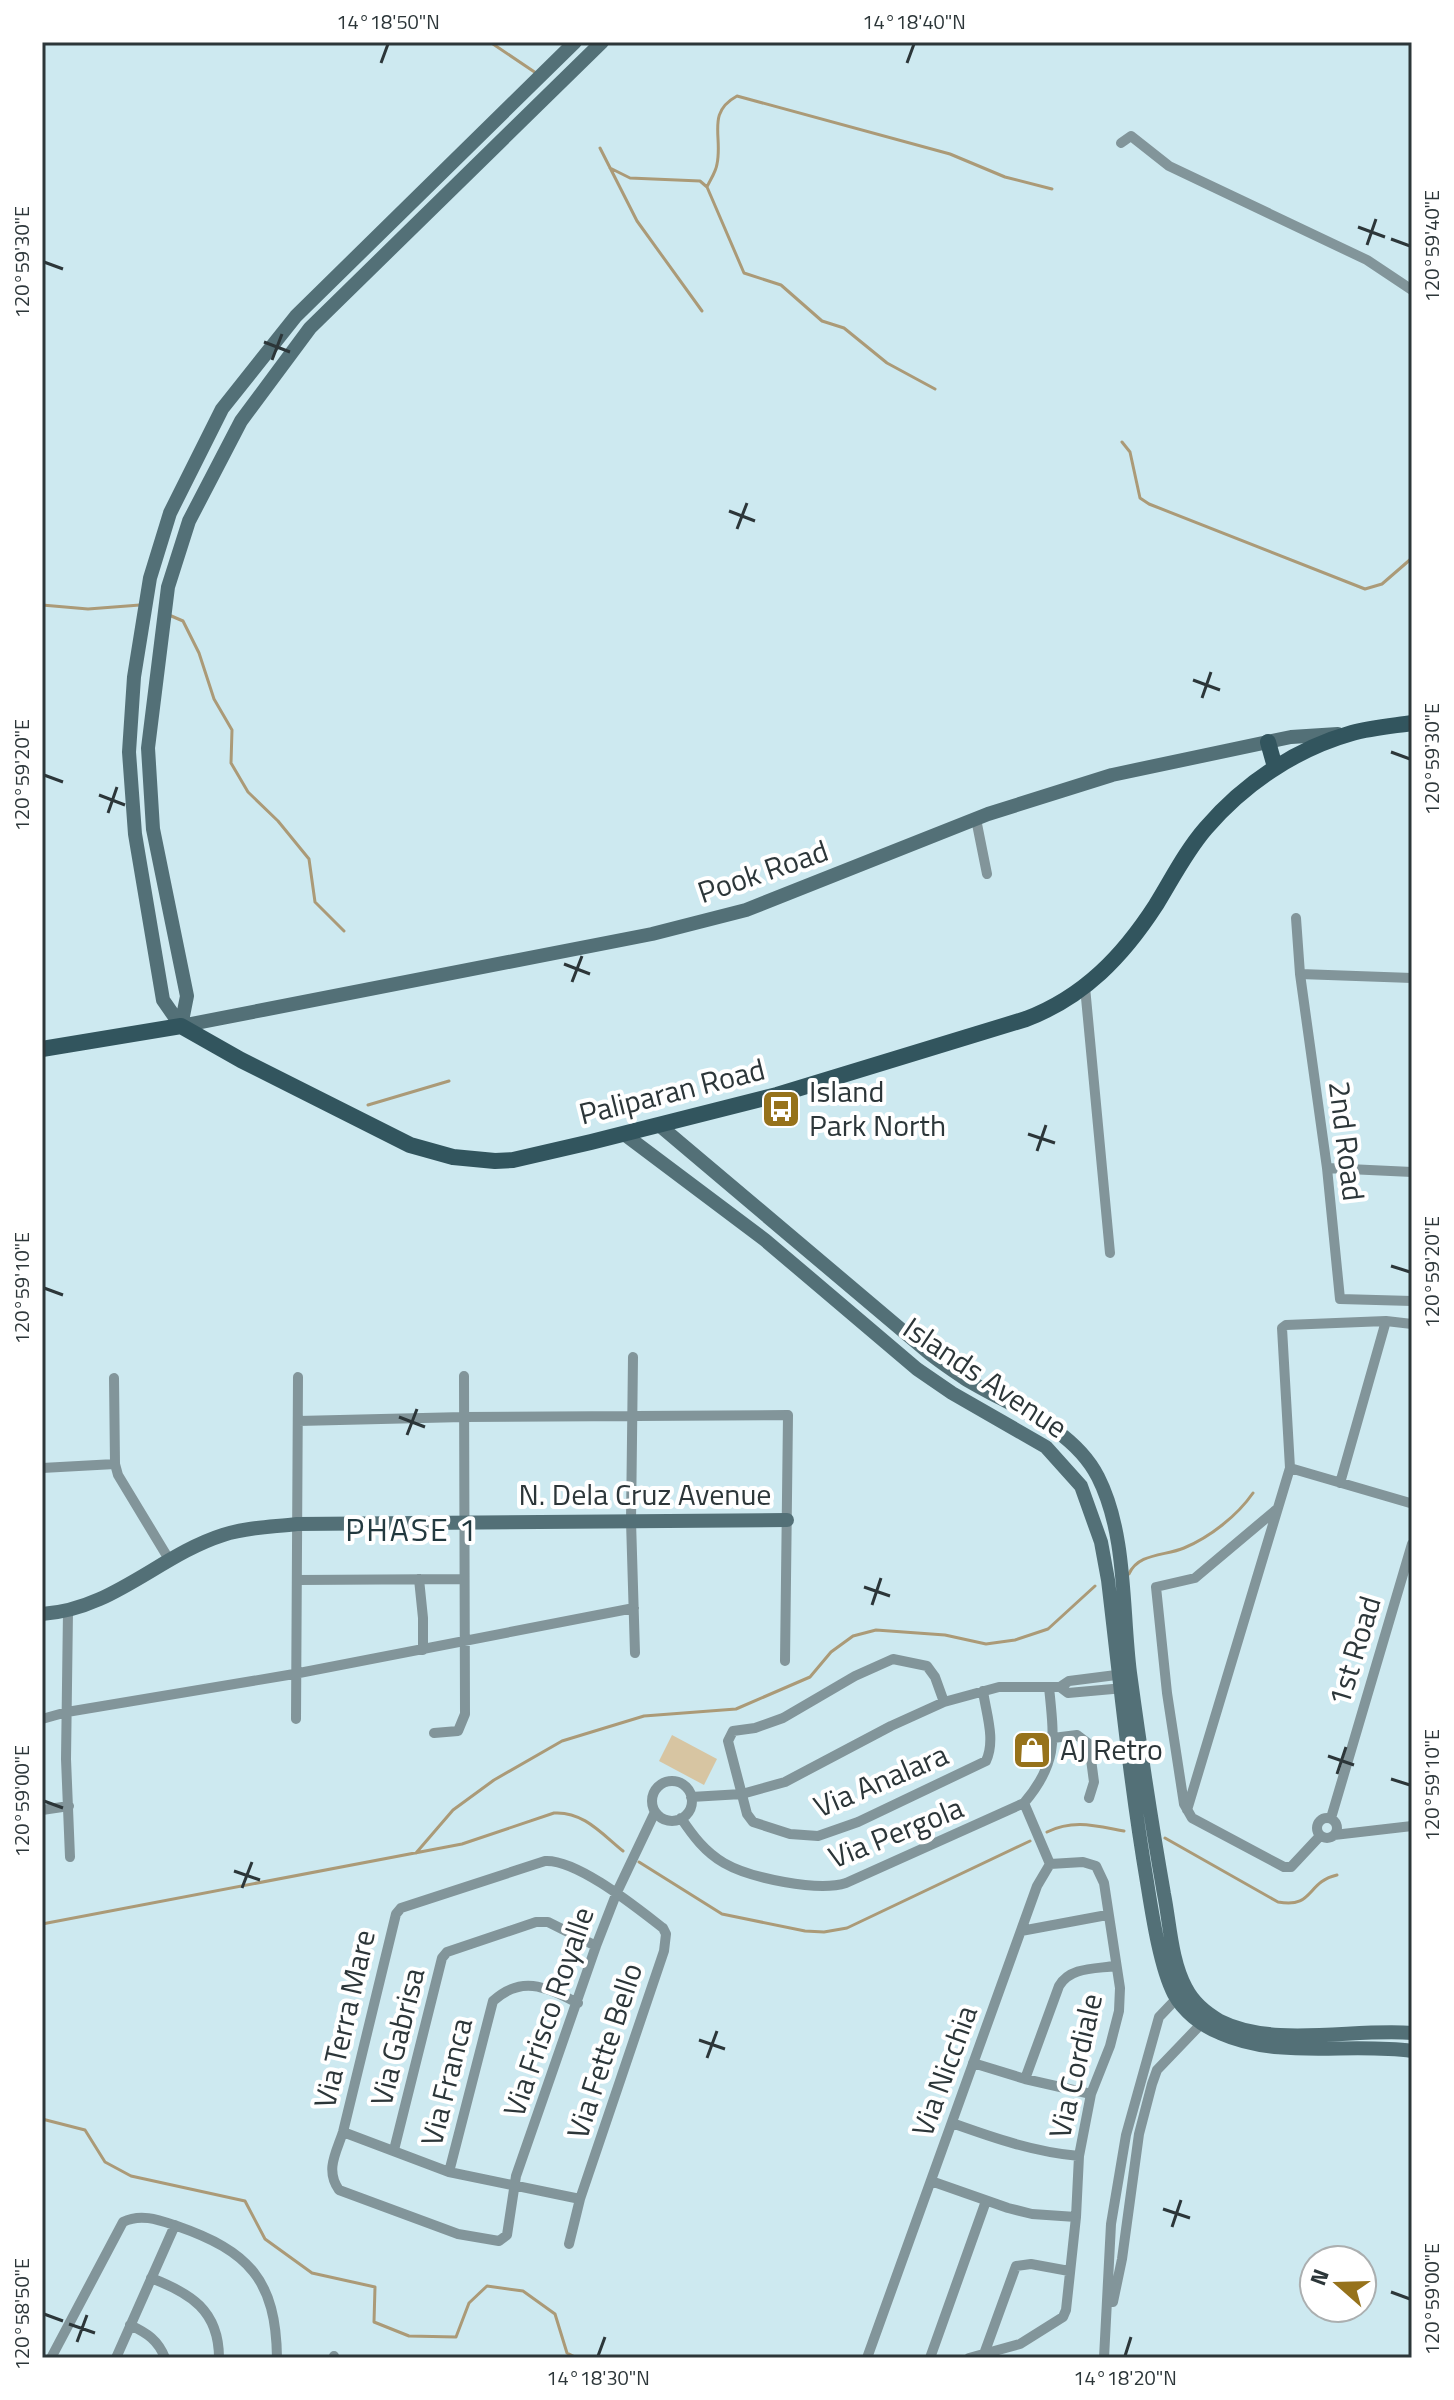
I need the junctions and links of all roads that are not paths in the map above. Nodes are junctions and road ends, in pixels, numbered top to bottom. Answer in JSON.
{"nodes":[{"id":1,"x":602,"y":42,"type":"edge"},
{"id":2,"x":574,"y":43,"type":"edge"},
{"id":3,"x":1121,"y":143,"type":"dead end"},
{"id":4,"x":1412,"y":290,"type":"edge"},
{"id":5,"x":1412,"y":723,"type":"edge"},
{"id":6,"x":1351,"y":733,"type":"junction"},
{"id":7,"x":1268,"y":742,"type":"junction"},
{"id":8,"x":1275,"y":767,"type":"junction"},
{"id":9,"x":976,"y":819,"type":"junction"},
{"id":10,"x":153,"y":829,"type":"junction"},
{"id":11,"x":135,"y":834,"type":"junction"},
{"id":12,"x":987,"y":874,"type":"dead end"},
{"id":13,"x":1296,"y":918,"type":"dead end"},
{"id":14,"x":1300,"y":974,"type":"junction"},
{"id":15,"x":1412,"y":978,"type":"edge"},
{"id":16,"x":1085,"y":987,"type":"junction"},
{"id":17,"x":181,"y":1026,"type":"junction"},
{"id":18,"x":42,"y":1049,"type":"edge"},
{"id":19,"x":659,"y":1125,"type":"junction"},
{"id":20,"x":624,"y":1134,"type":"junction"},
{"id":21,"x":1327,"y":1168,"type":"junction"},
{"id":22,"x":1412,"y":1172,"type":"edge"},
{"id":23,"x":1110,"y":1253,"type":"dead end"},
{"id":24,"x":1412,"y":1301,"type":"edge"},
{"id":25,"x":1386,"y":1321,"type":"junction"},
{"id":26,"x":1412,"y":1324,"type":"edge"},
{"id":27,"x":633,"y":1357,"type":"dead end"},
{"id":28,"x":464,"y":1376,"type":"dead end"},
{"id":29,"x":298,"y":1377,"type":"dead end"},
{"id":30,"x":114,"y":1378,"type":"dead end"},
{"id":31,"x":631,"y":1415,"type":"junction"},
{"id":32,"x":464,"y":1417,"type":"junction"},
{"id":33,"x":298,"y":1421,"type":"junction"},
{"id":34,"x":115,"y":1464,"type":"junction"},
{"id":35,"x":42,"y":1468,"type":"edge"},
{"id":36,"x":1290,"y":1468,"type":"junction"},
{"id":37,"x":1340,"y":1483,"type":"junction"},
{"id":38,"x":1411,"y":1505,"type":"edge"},
{"id":39,"x":1278,"y":1508,"type":"junction"},
{"id":40,"x":787,"y":1520,"type":"junction"},
{"id":41,"x":631,"y":1521,"type":"junction"},
{"id":42,"x":466,"y":1522,"type":"junction"},
{"id":43,"x":297,"y":1524,"type":"junction"},
{"id":44,"x":1412,"y":1544,"type":"edge"},
{"id":45,"x":170,"y":1561,"type":"junction"},
{"id":46,"x":419,"y":1579,"type":"junction"},
{"id":47,"x":464,"y":1579,"type":"junction"},
{"id":48,"x":298,"y":1580,"type":"junction"},
{"id":49,"x":634,"y":1608,"type":"junction"},
{"id":50,"x":68,"y":1611,"type":"junction"},
{"id":51,"x":42,"y":1614,"type":"edge"},
{"id":52,"x":465,"y":1642,"type":"junction"},
{"id":53,"x":423,"y":1650,"type":"junction"},
{"id":54,"x":635,"y":1653,"type":"dead end"},
{"id":55,"x":785,"y":1661,"type":"dead end"},
{"id":56,"x":294,"y":1674,"type":"junction"},
{"id":57,"x":1126,"y":1680,"type":"junction"},
{"id":58,"x":1055,"y":1687,"type":"junction"},
{"id":59,"x":983,"y":1691,"type":"junction"},
{"id":60,"x":944,"y":1702,"type":"junction"},
{"id":61,"x":67,"y":1712,"type":"junction"},
{"id":62,"x":42,"y":1719,"type":"edge"},
{"id":63,"x":296,"y":1719,"type":"dead end"},
{"id":64,"x":434,"y":1733,"type":"dead end"},
{"id":65,"x":1053,"y":1738,"type":"junction"},
{"id":66,"x":742,"y":1794,"type":"junction"},
{"id":67,"x":691,"y":1797,"type":"junction"},
{"id":68,"x":1089,"y":1798,"type":"dead end"},
{"id":69,"x":1024,"y":1803,"type":"junction"},
{"id":70,"x":69,"y":1806,"type":"junction"},
{"id":71,"x":42,"y":1810,"type":"edge"},
{"id":72,"x":1187,"y":1810,"type":"junction"},
{"id":73,"x":655,"y":1812,"type":"junction"},
{"id":74,"x":681,"y":1818,"type":"junction"},
{"id":75,"x":1331,"y":1818,"type":"junction"},
{"id":76,"x":1412,"y":1826,"type":"edge"},
{"id":77,"x":1334,"y":1835,"type":"junction"},
{"id":78,"x":1320,"y":1836,"type":"junction"},
{"id":79,"x":70,"y":1857,"type":"dead end"},
{"id":80,"x":1050,"y":1864,"type":"junction"},
{"id":81,"x":617,"y":1892,"type":"junction"},
{"id":82,"x":1107,"y":1915,"type":"junction"},
{"id":83,"x":1021,"y":1931,"type":"junction"},
{"id":84,"x":596,"y":1946,"type":"junction"},
{"id":85,"x":1115,"y":1966,"type":"junction"},
{"id":86,"x":1181,"y":1994,"type":"junction"},
{"id":87,"x":578,"y":2003,"type":"junction"},
{"id":88,"x":1205,"y":2018,"type":"junction"},
{"id":89,"x":1412,"y":2033,"type":"edge"},
{"id":90,"x":1412,"y":2051,"type":"edge"},
{"id":91,"x":973,"y":2063,"type":"junction"},
{"id":92,"x":1145,"y":2065,"type":"junction"},
{"id":93,"x":1157,"y":2070,"type":"junction"},
{"id":94,"x":1025,"y":2079,"type":"junction"},
{"id":95,"x":1091,"y":2094,"type":"junction"},
{"id":96,"x":952,"y":2123,"type":"junction"},
{"id":97,"x":343,"y":2132,"type":"junction"},
{"id":98,"x":394,"y":2150,"type":"junction"},
{"id":99,"x":1079,"y":2156,"type":"junction"},
{"id":100,"x":449,"y":2172,"type":"junction"},
{"id":101,"x":931,"y":2181,"type":"junction"},
{"id":102,"x":513,"y":2186,"type":"junction"},
{"id":103,"x":580,"y":2199,"type":"junction"},
{"id":104,"x":986,"y":2201,"type":"junction"},
{"id":105,"x":1076,"y":2217,"type":"junction"},
{"id":106,"x":175,"y":2225,"type":"junction"},
{"id":107,"x":507,"y":2235,"type":"joint"},
{"id":108,"x":569,"y":2244,"type":"dead end"},
{"id":109,"x":1069,"y":2271,"type":"junction"},
{"id":110,"x":151,"y":2278,"type":"junction"},
{"id":111,"x":130,"y":2325,"type":"junction"},
{"id":112,"x":1106,"y":2335,"type":"junction"},
{"id":113,"x":984,"y":2354,"type":"junction"},
{"id":114,"x":51,"y":2358,"type":"edge"},
{"id":115,"x":116,"y":2358,"type":"edge"},
{"id":116,"x":165,"y":2358,"type":"edge"},
{"id":117,"x":219,"y":2358,"type":"edge"},
{"id":118,"x":277,"y":2358,"type":"edge"},
{"id":119,"x":867,"y":2358,"type":"edge"},
{"id":120,"x":930,"y":2358,"type":"edge"},
{"id":121,"x":969,"y":2358,"type":"edge"},
{"id":122,"x":1104,"y":2358,"type":"edge"}],
"edges":[{"from":1,"to":10,"type":"street"},
{"from":2,"to":11,"type":"street"},
{"from":3,"to":4,"type":"street"},
{"from":5,"to":6,"type":"main road","name":"Paliparan Road"},
{"from":6,"to":7,"type":"street","name":"Pook Road"},
{"from":6,"to":8,"type":"main road","name":"Paliparan Road"},
{"from":7,"to":8,"type":"main road"},
{"from":7,"to":9,"type":"street","name":"Pook Road"},
{"from":8,"to":16,"type":"main road","name":"Paliparan Road"},
{"from":9,"to":12,"type":"street"},
{"from":9,"to":17,"type":"street","name":"Pook Road"},
{"from":10,"to":11,"type":"street"},
{"from":10,"to":17,"type":"street"},
{"from":11,"to":17,"type":"street"},
{"from":13,"to":14,"type":"street","name":"2nd Road"},
{"from":14,"to":15,"type":"street"},
{"from":14,"to":21,"type":"street","name":"2nd Road"},
{"from":16,"to":19,"type":"main road","name":"Paliparan Road"},
{"from":16,"to":23,"type":"street"},
{"from":17,"to":18,"type":"main road"},
{"from":17,"to":20,"type":"main road","name":"Paliparan Road"},
{"from":19,"to":20,"type":"main road","name":"Paliparan Road"},
{"from":19,"to":57,"type":"street","name":"Islands Avenue"},
{"from":20,"to":57,"type":"street","name":"Islands Avenue"},
{"from":21,"to":22,"type":"street"},
{"from":21,"to":24,"type":"street","name":"2nd Road"},
{"from":25,"to":26,"type":"street"},
{"from":25,"to":36,"type":"street"},
{"from":25,"to":37,"type":"street"},
{"from":27,"to":31,"type":"street"},
{"from":28,"to":32,"type":"street"},
{"from":29,"to":33,"type":"street"},
{"from":30,"to":34,"type":"street"},
{"from":31,"to":32,"type":"street"},
{"from":31,"to":40,"type":"street"},
{"from":31,"to":41,"type":"street"},
{"from":32,"to":33,"type":"street"},
{"from":32,"to":42,"type":"street"},
{"from":33,"to":43,"type":"street"},
{"from":34,"to":35,"type":"street"},
{"from":34,"to":45,"type":"street"},
{"from":36,"to":37,"type":"street"},
{"from":36,"to":39,"type":"street"},
{"from":37,"to":38,"type":"street"},
{"from":39,"to":72,"type":"street"},
{"from":39,"to":72,"type":"street"},
{"from":40,"to":41,"type":"street","name":"N. Dela Cruz Avenue"},
{"from":40,"to":55,"type":"street"},
{"from":41,"to":42,"type":"street","name":"N. Dela Cruz Avenue"},
{"from":41,"to":49,"type":"street"},
{"from":42,"to":43,"type":"street","name":"N. Dela Cruz Avenue"},
{"from":42,"to":47,"type":"street"},
{"from":43,"to":45,"type":"street","name":"N. Dela Cruz Avenue"},
{"from":43,"to":48,"type":"street"},
{"from":44,"to":75,"type":"street","name":"1st Road"},
{"from":45,"to":50,"type":"street","name":"N. Dela Cruz Avenue"},
{"from":46,"to":47,"type":"street"},
{"from":46,"to":48,"type":"street"},
{"from":46,"to":53,"type":"street"},
{"from":47,"to":52,"type":"street"},
{"from":48,"to":56,"type":"street"},
{"from":49,"to":52,"type":"street"},
{"from":49,"to":54,"type":"street"},
{"from":50,"to":51,"type":"street","name":"N. Dela Cruz Avenue"},
{"from":50,"to":61,"type":"street"},
{"from":52,"to":53,"type":"street"},
{"from":52,"to":64,"type":"street"},
{"from":53,"to":56,"type":"street"},
{"from":56,"to":61,"type":"street"},
{"from":56,"to":63,"type":"street"},
{"from":57,"to":58,"type":"street"},
{"from":57,"to":86,"type":"street","name":"Islands Avenue"},
{"from":58,"to":59,"type":"street"},
{"from":58,"to":65,"type":"street"},
{"from":59,"to":60,"type":"street"},
{"from":59,"to":66,"type":"street","name":"Via Analara"},
{"from":60,"to":66,"type":"street"},
{"from":60,"to":66,"type":"street"},
{"from":61,"to":62,"type":"street"},
{"from":61,"to":70,"type":"street"},
{"from":65,"to":68,"type":"street"},
{"from":65,"to":69,"type":"street"},
{"from":66,"to":67,"type":"street"},
{"from":67,"to":73,"type":"street"},
{"from":67,"to":74,"type":"street"},
{"from":69,"to":74,"type":"street","name":"Via Pergola"},
{"from":69,"to":80,"type":"street"},
{"from":70,"to":71,"type":"street"},
{"from":70,"to":79,"type":"street"},
{"from":72,"to":78,"type":"street"},
{"from":73,"to":74,"type":"street"},
{"from":73,"to":81,"type":"street","name":"Via Frisco Royalle"},
{"from":75,"to":77,"type":"street"},
{"from":75,"to":78,"type":"street"},
{"from":76,"to":77,"type":"street"},
{"from":77,"to":78,"type":"street"},
{"from":80,"to":82,"type":"street","name":"Via Cordiale"},
{"from":80,"to":83,"type":"street","name":"Via Nicchia"},
{"from":81,"to":84,"type":"street","name":"Via Frisco Royalle"},
{"from":81,"to":97,"type":"street","name":"Via Terra Mare"},
{"from":81,"to":103,"type":"street","name":"Via Fette Bello"},
{"from":82,"to":83,"type":"street"},
{"from":82,"to":85,"type":"street","name":"Via Cordiale"},
{"from":83,"to":91,"type":"street","name":"Via Nicchia"},
{"from":84,"to":87,"type":"street","name":"Via Frisco Royalle"},
{"from":84,"to":98,"type":"street","name":"Via Gabrisa"},
{"from":85,"to":94,"type":"street"},
{"from":85,"to":95,"type":"street","name":"Via Cordiale"},
{"from":86,"to":88,"type":"street","name":"Islands Avenue"},
{"from":86,"to":92,"type":"street"},
{"from":87,"to":100,"type":"street","name":"Via Franca"},
{"from":87,"to":102,"type":"street","name":"Via Frisco Royalle"},
{"from":88,"to":89,"type":"street","name":"Islands Avenue"},
{"from":88,"to":90,"type":"street","name":"Islands Avenue"},
{"from":88,"to":93,"type":"street"},
{"from":91,"to":94,"type":"street"},
{"from":91,"to":96,"type":"street","name":"Via Nicchia"},
{"from":92,"to":93,"type":"street"},
{"from":92,"to":112,"type":"street"},
{"from":93,"to":112,"type":"street"},
{"from":94,"to":95,"type":"street"},
{"from":95,"to":99,"type":"street","name":"Via Cordiale"},
{"from":96,"to":99,"type":"street"},
{"from":96,"to":101,"type":"street","name":"Via Nicchia"},
{"from":97,"to":98,"type":"street"},
{"from":97,"to":107,"type":"street","name":"Via Terra Mare"},
{"from":98,"to":100,"type":"street"},
{"from":99,"to":105,"type":"street","name":"Via Cordiale"},
{"from":100,"to":102,"type":"street"},
{"from":101,"to":104,"type":"street"},
{"from":101,"to":119,"type":"street","name":"Via Nicchia"},
{"from":102,"to":103,"type":"street"},
{"from":102,"to":107,"type":"street","name":"Via Frisco Royalle"},
{"from":103,"to":108,"type":"street","name":"Via Fette Bello"},
{"from":104,"to":105,"type":"street"},
{"from":104,"to":120,"type":"street"},
{"from":105,"to":109,"type":"street","name":"Via Cordiale"},
{"from":106,"to":110,"type":"street"},
{"from":106,"to":114,"type":"street"},
{"from":106,"to":118,"type":"street"},
{"from":109,"to":113,"type":"street","name":"Via Cordiale"},
{"from":109,"to":113,"type":"street"},
{"from":110,"to":111,"type":"street"},
{"from":110,"to":117,"type":"street"},
{"from":111,"to":115,"type":"street"},
{"from":111,"to":116,"type":"street"},
{"from":112,"to":122,"type":"street"},
{"from":113,"to":121,"type":"street","name":"Via Cordiale"}]}
